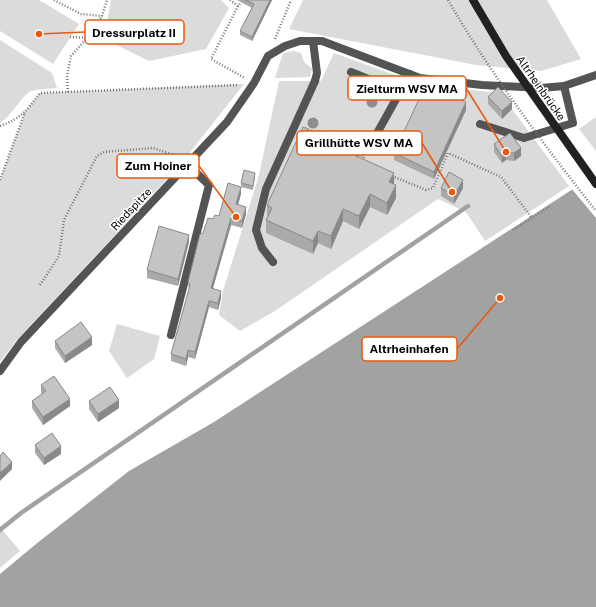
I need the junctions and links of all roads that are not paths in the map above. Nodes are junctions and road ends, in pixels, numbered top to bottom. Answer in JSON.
{"nodes":[{"id":1,"x":473,"y":0,"type":"edge"},
{"id":2,"x":313,"y":41,"type":"junction"},
{"id":3,"x":351,"y":72,"type":"dead end"},
{"id":4,"x":410,"y":74,"type":"junction"},
{"id":5,"x":596,"y":75,"type":"edge"},
{"id":6,"x":564,"y":86,"type":"junction"},
{"id":7,"x":401,"y":92,"type":"junction"},
{"id":8,"x":480,"y":124,"type":"dead end"},
{"id":9,"x":371,"y":144,"type":"dead end"},
{"id":10,"x":188,"y":165,"type":"junction"},
{"id":11,"x":596,"y":184,"type":"edge"},
{"id":12,"x":273,"y":262,"type":"dead end"},
{"id":13,"x":170,"y":335,"type":"dead end"},
{"id":14,"x":0,"y":371,"type":"edge"}],
"edges":[{"from":1,"to":11,"type":"main road","name":"Altrheinbrücke","bridge":true},
{"from":2,"to":4,"type":"street"},
{"from":2,"to":10,"type":"street","name":"Riedspitze"},
{"from":2,"to":12,"type":"street"},
{"from":3,"to":7,"type":"street"},
{"from":4,"to":6,"type":"street"},
{"from":4,"to":7,"type":"street"},
{"from":5,"to":6,"type":"street"},
{"from":6,"to":8,"type":"street"},
{"from":7,"to":9,"type":"street"},
{"from":10,"to":13,"type":"street"},
{"from":10,"to":14,"type":"street","name":"Riedspitze"}]}
